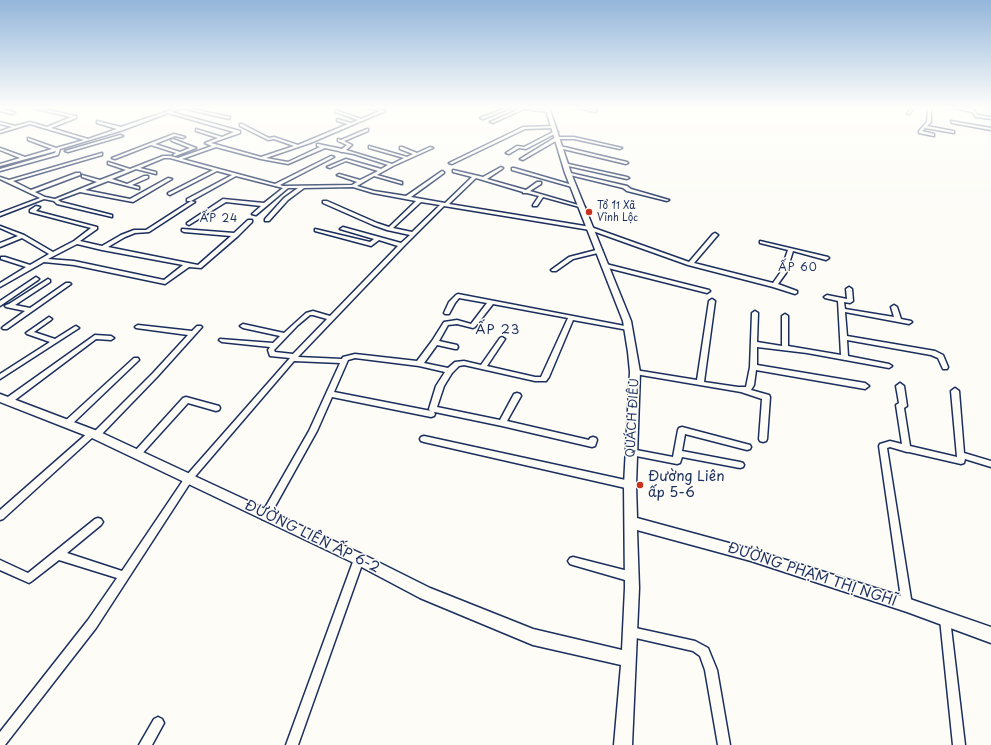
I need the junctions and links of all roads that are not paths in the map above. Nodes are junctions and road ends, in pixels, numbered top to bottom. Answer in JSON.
{"nodes":[{"id":1,"x":35,"y":142,"type":"edge"},
{"id":2,"x":84,"y":142,"type":"edge"},
{"id":3,"x":98,"y":142,"type":"edge"},
{"id":4,"x":158,"y":142,"type":"edge"},
{"id":5,"x":178,"y":142,"type":"edge"},
{"id":6,"x":211,"y":142,"type":"edge"},
{"id":7,"x":285,"y":142,"type":"edge"},
{"id":8,"x":309,"y":142,"type":"joint"},
{"id":9,"x":343,"y":142,"type":"edge"},
{"id":10,"x":495,"y":142,"type":"edge"},
{"id":11,"x":543,"y":142,"type":"edge"},
{"id":12,"x":549,"y":142,"type":"edge"},
{"id":13,"x":558,"y":142,"type":"edge"},
{"id":14,"x":570,"y":142,"type":"edge"},
{"id":15,"x":589,"y":142,"type":"edge"},
{"id":16,"x":152,"y":144,"type":"junction"},
{"id":17,"x":214,"y":146,"type":"junction"},
{"id":18,"x":298,"y":146,"type":"junction"},
{"id":19,"x":323,"y":147,"type":"junction"},
{"id":20,"x":370,"y":147,"type":"dead end"},
{"id":21,"x":401,"y":148,"type":"dead end"},
{"id":22,"x":431,"y":148,"type":"dead end"},
{"id":23,"x":620,"y":148,"type":"dead end"},
{"id":24,"x":0,"y":149,"type":"edge"},
{"id":25,"x":341,"y":151,"type":"junction"},
{"id":26,"x":58,"y":152,"type":"junction"},
{"id":27,"x":179,"y":153,"type":"junction"},
{"id":28,"x":508,"y":153,"type":"dead end"},
{"id":29,"x":101,"y":154,"type":"dead end"},
{"id":30,"x":416,"y":154,"type":"junction"},
{"id":31,"x":170,"y":157,"type":"junction"},
{"id":32,"x":332,"y":157,"type":"dead end"},
{"id":33,"x":25,"y":158,"type":"junction"},
{"id":34,"x":114,"y":158,"type":"dead end"},
{"id":35,"x":261,"y":158,"type":"junction"},
{"id":36,"x":407,"y":158,"type":"junction"},
{"id":37,"x":178,"y":159,"type":"junction"},
{"id":38,"x":522,"y":159,"type":"dead end"},
{"id":39,"x":109,"y":163,"type":"dead end"},
{"id":40,"x":451,"y":163,"type":"dead end"},
{"id":41,"x":626,"y":163,"type":"dead end"},
{"id":42,"x":0,"y":165,"type":"edge"},
{"id":43,"x":392,"y":165,"type":"junction"},
{"id":44,"x":329,"y":167,"type":"dead end"},
{"id":45,"x":136,"y":168,"type":"junction"},
{"id":46,"x":501,"y":168,"type":"dead end"},
{"id":47,"x":513,"y":169,"type":"dead end"},
{"id":48,"x":567,"y":169,"type":"junction"},
{"id":49,"x":0,"y":170,"type":"edge"},
{"id":50,"x":130,"y":170,"type":"junction"},
{"id":51,"x":216,"y":170,"type":"junction"},
{"id":52,"x":382,"y":171,"type":"junction"},
{"id":53,"x":455,"y":171,"type":"dead end"},
{"id":54,"x":154,"y":172,"type":"dead end"},
{"id":55,"x":442,"y":172,"type":"dead end"},
{"id":56,"x":78,"y":174,"type":"dead end"},
{"id":57,"x":235,"y":175,"type":"junction"},
{"id":58,"x":339,"y":175,"type":"dead end"},
{"id":59,"x":374,"y":175,"type":"junction"},
{"id":60,"x":84,"y":176,"type":"dead end"},
{"id":61,"x":146,"y":177,"type":"dead end"},
{"id":62,"x":475,"y":177,"type":"junction"},
{"id":63,"x":0,"y":178,"type":"edge"},
{"id":64,"x":627,"y":178,"type":"dead end"},
{"id":65,"x":108,"y":179,"type":"junction"},
{"id":66,"x":170,"y":179,"type":"dead end"},
{"id":67,"x":482,"y":179,"type":"junction"},
{"id":68,"x":9,"y":181,"type":"junction"},
{"id":69,"x":101,"y":182,"type":"junction"},
{"id":70,"x":361,"y":182,"type":"junction"},
{"id":71,"x":400,"y":183,"type":"dead end"},
{"id":72,"x":538,"y":183,"type":"dead end"},
{"id":73,"x":128,"y":185,"type":"junction"},
{"id":74,"x":276,"y":185,"type":"junction"},
{"id":75,"x":353,"y":186,"type":"junction"},
{"id":76,"x":574,"y":186,"type":"junction"},
{"id":77,"x":287,"y":187,"type":"junction"},
{"id":78,"x":303,"y":187,"type":"junction"},
{"id":79,"x":136,"y":188,"type":"dead end"},
{"id":80,"x":78,"y":190,"type":"junction"},
{"id":81,"x":30,"y":192,"type":"junction"},
{"id":82,"x":525,"y":192,"type":"junction"},
{"id":83,"x":170,"y":194,"type":"dead end"},
{"id":84,"x":541,"y":196,"type":"junction"},
{"id":85,"x":44,"y":198,"type":"junction"},
{"id":86,"x":407,"y":198,"type":"junction"},
{"id":87,"x":55,"y":200,"type":"junction"},
{"id":88,"x":420,"y":200,"type":"junction"},
{"id":89,"x":668,"y":200,"type":"dead end"},
{"id":90,"x":325,"y":202,"type":"dead end"},
{"id":91,"x":444,"y":204,"type":"junction"},
{"id":92,"x":265,"y":205,"type":"junction"},
{"id":93,"x":535,"y":205,"type":"dead end"},
{"id":94,"x":38,"y":207,"type":"dead end"},
{"id":95,"x":583,"y":207,"type":"junction"},
{"id":96,"x":254,"y":214,"type":"dead end"},
{"id":97,"x":0,"y":215,"type":"edge"},
{"id":98,"x":110,"y":216,"type":"dead end"},
{"id":99,"x":267,"y":220,"type":"dead end"},
{"id":100,"x":250,"y":221,"type":"dead end"},
{"id":101,"x":190,"y":224,"type":"dead end"},
{"id":102,"x":1,"y":227,"type":"dead end"},
{"id":103,"x":343,"y":229,"type":"dead end"},
{"id":104,"x":389,"y":229,"type":"junction"},
{"id":105,"x":591,"y":229,"type":"junction"},
{"id":106,"x":184,"y":230,"type":"dead end"},
{"id":107,"x":317,"y":230,"type":"dead end"},
{"id":108,"x":414,"y":234,"type":"junction"},
{"id":109,"x":236,"y":235,"type":"junction"},
{"id":110,"x":715,"y":235,"type":"dead end"},
{"id":111,"x":22,"y":236,"type":"junction"},
{"id":112,"x":378,"y":239,"type":"junction"},
{"id":113,"x":76,"y":242,"type":"junction"},
{"id":114,"x":762,"y":242,"type":"dead end"},
{"id":115,"x":0,"y":245,"type":"edge"},
{"id":116,"x":402,"y":245,"type":"junction"},
{"id":117,"x":102,"y":248,"type":"junction"},
{"id":118,"x":791,"y":250,"type":"junction"},
{"id":119,"x":600,"y":251,"type":"junction"},
{"id":120,"x":53,"y":254,"type":"junction"},
{"id":121,"x":3,"y":258,"type":"dead end"},
{"id":122,"x":826,"y":258,"type":"dead end"},
{"id":123,"x":42,"y":260,"type":"junction"},
{"id":124,"x":690,"y":264,"type":"junction"},
{"id":125,"x":187,"y":265,"type":"junction"},
{"id":126,"x":606,"y":266,"type":"junction"},
{"id":127,"x":32,"y":267,"type":"junction"},
{"id":128,"x":554,"y":270,"type":"dead end"},
{"id":129,"x":36,"y":279,"type":"dead end"},
{"id":130,"x":48,"y":281,"type":"dead end"},
{"id":131,"x":68,"y":284,"type":"dead end"},
{"id":132,"x":0,"y":285,"type":"edge"},
{"id":133,"x":774,"y":285,"type":"junction"},
{"id":134,"x":849,"y":289,"type":"dead end"},
{"id":135,"x":708,"y":291,"type":"dead end"},
{"id":136,"x":795,"y":292,"type":"dead end"},
{"id":137,"x":827,"y":297,"type":"dead end"},
{"id":138,"x":841,"y":300,"type":"junction"},
{"id":139,"x":712,"y":301,"type":"dead end"},
{"id":140,"x":491,"y":302,"type":"junction"},
{"id":141,"x":0,"y":304,"type":"edge"},
{"id":142,"x":10,"y":306,"type":"junction"},
{"id":143,"x":894,"y":307,"type":"dead end"},
{"id":144,"x":31,"y":310,"type":"junction"},
{"id":145,"x":842,"y":310,"type":"junction"},
{"id":146,"x":447,"y":313,"type":"dead end"},
{"id":147,"x":755,"y":313,"type":"dead end"},
{"id":148,"x":785,"y":316,"type":"dead end"},
{"id":149,"x":331,"y":318,"type":"junction"},
{"id":150,"x":571,"y":318,"type":"junction"},
{"id":151,"x":49,"y":319,"type":"dead end"},
{"id":152,"x":898,"y":320,"type":"junction"},
{"id":153,"x":909,"y":322,"type":"dead end"},
{"id":154,"x":243,"y":326,"type":"dead end"},
{"id":155,"x":138,"y":327,"type":"dead end"},
{"id":156,"x":199,"y":327,"type":"dead end"},
{"id":157,"x":4,"y":328,"type":"dead end"},
{"id":158,"x":76,"y":328,"type":"dead end"},
{"id":159,"x":628,"y":328,"type":"junction"},
{"id":160,"x":193,"y":333,"type":"junction"},
{"id":161,"x":284,"y":335,"type":"junction"},
{"id":162,"x":843,"y":337,"type":"junction"},
{"id":163,"x":111,"y":338,"type":"dead end"},
{"id":164,"x":502,"y":339,"type":"dead end"},
{"id":165,"x":222,"y":340,"type":"dead end"},
{"id":166,"x":56,"y":341,"type":"junction"},
{"id":167,"x":435,"y":342,"type":"junction"},
{"id":168,"x":753,"y":344,"type":"junction"},
{"id":169,"x":274,"y":346,"type":"junction"},
{"id":170,"x":455,"y":348,"type":"dead end"},
{"id":171,"x":785,"y":348,"type":"junction"},
{"id":172,"x":294,"y":357,"type":"junction"},
{"id":173,"x":845,"y":357,"type":"junction"},
{"id":174,"x":136,"y":360,"type":"dead end"},
{"id":175,"x":344,"y":361,"type":"junction"},
{"id":176,"x":419,"y":364,"type":"junction"},
{"id":177,"x":889,"y":366,"type":"dead end"},
{"id":178,"x":483,"y":367,"type":"junction"},
{"id":179,"x":753,"y":367,"type":"junction"},
{"id":180,"x":945,"y":367,"type":"dead end"},
{"id":181,"x":449,"y":371,"type":"junction"},
{"id":182,"x":635,"y":372,"type":"junction"},
{"id":183,"x":0,"y":377,"type":"edge"},
{"id":184,"x":700,"y":383,"type":"junction"},
{"id":185,"x":865,"y":386,"type":"dead end"},
{"id":186,"x":900,"y":386,"type":"dead end"},
{"id":187,"x":742,"y":390,"type":"junction"},
{"id":188,"x":955,"y":391,"type":"dead end"},
{"id":189,"x":330,"y":394,"type":"junction"},
{"id":190,"x":517,"y":396,"type":"dead end"},
{"id":191,"x":4,"y":399,"type":"edge"},
{"id":192,"x":216,"y":408,"type":"dead end"},
{"id":193,"x":431,"y":414,"type":"dead end"},
{"id":194,"x":502,"y":423,"type":"junction"},
{"id":195,"x":67,"y":424,"type":"junction"},
{"id":196,"x":95,"y":434,"type":"junction"},
{"id":197,"x":424,"y":439,"type":"dead end"},
{"id":198,"x":763,"y":439,"type":"dead end"},
{"id":199,"x":593,"y":440,"type":"dead end"},
{"id":200,"x":747,"y":447,"type":"dead end"},
{"id":201,"x":907,"y":449,"type":"junction"},
{"id":202,"x":631,"y":452,"type":"junction"},
{"id":203,"x":678,"y":453,"type":"junction"},
{"id":204,"x":138,"y":454,"type":"junction"},
{"id":205,"x":961,"y":455,"type":"junction"},
{"id":206,"x":740,"y":464,"type":"dead end"},
{"id":207,"x":991,"y":464,"type":"edge"},
{"id":208,"x":189,"y":478,"type":"junction"},
{"id":209,"x":630,"y":486,"type":"junction"},
{"id":210,"x":0,"y":516,"type":"edge"},
{"id":211,"x":265,"y":516,"type":"junction"},
{"id":212,"x":98,"y":522,"type":"dead end"},
{"id":213,"x":630,"y":522,"type":"junction"},
{"id":214,"x":58,"y":555,"type":"junction"},
{"id":215,"x":359,"y":559,"type":"junction"},
{"id":216,"x":572,"y":561,"type":"dead end"},
{"id":217,"x":0,"y":565,"type":"edge"},
{"id":218,"x":124,"y":576,"type":"junction"},
{"id":219,"x":632,"y":577,"type":"junction"},
{"id":220,"x":907,"y":605,"type":"junction"},
{"id":221,"x":945,"y":619,"type":"junction"},
{"id":222,"x":630,"y":632,"type":"junction"},
{"id":223,"x":991,"y":635,"type":"edge"},
{"id":224,"x":630,"y":659,"type":"junction"},
{"id":225,"x":158,"y":723,"type":"dead end"},
{"id":226,"x":0,"y":742,"type":"edge"},
{"id":227,"x":145,"y":745,"type":"edge"},
{"id":228,"x":292,"y":745,"type":"edge"},
{"id":229,"x":623,"y":745,"type":"edge"},
{"id":230,"x":724,"y":745,"type":"edge"},
{"id":231,"x":959,"y":745,"type":"edge"}],
"edges":[{"from":1,"to":26,"type":"street"},
{"from":2,"to":26,"type":"street"},
{"from":3,"to":26,"type":"street"},
{"from":4,"to":16,"type":"street"},
{"from":5,"to":27,"type":"street"},
{"from":6,"to":17,"type":"street"},
{"from":7,"to":18,"type":"street"},
{"from":8,"to":18,"type":"street"},
{"from":8,"to":19,"type":"street"},
{"from":9,"to":25,"type":"street"},
{"from":10,"to":40,"type":"street"},
{"from":11,"to":28,"type":"street"},
{"from":12,"to":38,"type":"street"},
{"from":13,"to":48,"type":"main road","name":"QUÁCH ĐIÊU"},
{"from":14,"to":41,"type":"street"},
{"from":15,"to":23,"type":"street"},
{"from":16,"to":27,"type":"street"},
{"from":16,"to":34,"type":"street"},
{"from":17,"to":35,"type":"street"},
{"from":17,"to":37,"type":"street"},
{"from":18,"to":35,"type":"street"},
{"from":19,"to":25,"type":"street"},
{"from":19,"to":35,"type":"street"},
{"from":20,"to":36,"type":"street"},
{"from":21,"to":30,"type":"street"},
{"from":22,"to":30,"type":"street"},
{"from":24,"to":33,"type":"street"},
{"from":25,"to":43,"type":"street"},
{"from":26,"to":33,"type":"street"},
{"from":26,"to":49,"type":"street"},
{"from":27,"to":31,"type":"street"},
{"from":29,"to":68,"type":"street"},
{"from":30,"to":36,"type":"street"},
{"from":31,"to":37,"type":"street"},
{"from":31,"to":45,"type":"street"},
{"from":32,"to":74,"type":"street"},
{"from":33,"to":42,"type":"street"},
{"from":36,"to":43,"type":"street"},
{"from":37,"to":51,"type":"street"},
{"from":39,"to":50,"type":"street"},
{"from":43,"to":52,"type":"street"},
{"from":44,"to":52,"type":"street"},
{"from":45,"to":50,"type":"street"},
{"from":45,"to":54,"type":"street"},
{"from":46,"to":67,"type":"street"},
{"from":47,"to":76,"type":"street"},
{"from":48,"to":64,"type":"street"},
{"from":48,"to":76,"type":"main road","name":"QUÁCH ĐIÊU"},
{"from":48,"to":89,"type":"street"},
{"from":50,"to":65,"type":"street"},
{"from":51,"to":57,"type":"street"},
{"from":51,"to":83,"type":"street"},
{"from":52,"to":59,"type":"street"},
{"from":53,"to":62,"type":"street"},
{"from":55,"to":86,"type":"street"},
{"from":56,"to":81,"type":"street"},
{"from":57,"to":74,"type":"street"},
{"from":57,"to":117,"type":"street"},
{"from":58,"to":70,"type":"street"},
{"from":59,"to":70,"type":"street"},
{"from":59,"to":71,"type":"street"},
{"from":60,"to":69,"type":"street"},
{"from":61,"to":73,"type":"street"},
{"from":62,"to":67,"type":"street"},
{"from":62,"to":91,"type":"street"},
{"from":63,"to":68,"type":"street"},
{"from":65,"to":69,"type":"street"},
{"from":65,"to":73,"type":"street"},
{"from":66,"to":80,"type":"street"},
{"from":67,"to":82,"type":"street"},
{"from":68,"to":81,"type":"street"},
{"from":69,"to":80,"type":"street"},
{"from":70,"to":75,"type":"street"},
{"from":72,"to":82,"type":"street"},
{"from":73,"to":79,"type":"street"},
{"from":74,"to":77,"type":"street"},
{"from":75,"to":78,"type":"street"},
{"from":75,"to":86,"type":"street"},
{"from":76,"to":95,"type":"main road","name":"QUÁCH ĐIÊU"},
{"from":77,"to":78,"type":"street"},
{"from":77,"to":92,"type":"street"},
{"from":78,"to":99,"type":"street"},
{"from":80,"to":87,"type":"street"},
{"from":81,"to":85,"type":"street"},
{"from":82,"to":84,"type":"street"},
{"from":84,"to":93,"type":"street"},
{"from":84,"to":95,"type":"street"},
{"from":85,"to":87,"type":"street"},
{"from":85,"to":97,"type":"street"},
{"from":86,"to":88,"type":"street"},
{"from":87,"to":98,"type":"street"},
{"from":88,"to":91,"type":"street"},
{"from":88,"to":104,"type":"street"},
{"from":90,"to":104,"type":"street"},
{"from":91,"to":105,"type":"street"},
{"from":91,"to":108,"type":"street"},
{"from":92,"to":96,"type":"street"},
{"from":92,"to":101,"type":"street"},
{"from":94,"to":113,"type":"street"},
{"from":95,"to":105,"type":"main road","name":"QUÁCH ĐIÊU"},
{"from":100,"to":109,"type":"street"},
{"from":102,"to":111,"type":"street"},
{"from":103,"to":112,"type":"street"},
{"from":104,"to":108,"type":"street"},
{"from":105,"to":119,"type":"main road","name":"QUÁCH ĐIÊU"},
{"from":105,"to":124,"type":"street"},
{"from":106,"to":109,"type":"street"},
{"from":107,"to":112,"type":"street"},
{"from":108,"to":116,"type":"street"},
{"from":109,"to":125,"type":"street"},
{"from":110,"to":124,"type":"street"},
{"from":111,"to":115,"type":"street"},
{"from":111,"to":120,"type":"street"},
{"from":112,"to":116,"type":"street"},
{"from":113,"to":117,"type":"street"},
{"from":113,"to":120,"type":"street"},
{"from":114,"to":118,"type":"street"},
{"from":116,"to":149,"type":"street"},
{"from":117,"to":125,"type":"street"},
{"from":118,"to":122,"type":"street"},
{"from":118,"to":133,"type":"street"},
{"from":119,"to":126,"type":"main road","name":"QUÁCH ĐIÊU"},
{"from":119,"to":128,"type":"street"},
{"from":120,"to":123,"type":"street"},
{"from":121,"to":127,"type":"street"},
{"from":123,"to":125,"type":"street"},
{"from":123,"to":127,"type":"street"},
{"from":124,"to":133,"type":"street"},
{"from":126,"to":135,"type":"street"},
{"from":126,"to":159,"type":"main road","name":"QUÁCH ĐIÊU"},
{"from":127,"to":132,"type":"street"},
{"from":129,"to":141,"type":"street"},
{"from":130,"to":142,"type":"street"},
{"from":131,"to":144,"type":"street"},
{"from":133,"to":136,"type":"street"},
{"from":134,"to":138,"type":"street"},
{"from":137,"to":138,"type":"street"},
{"from":138,"to":145,"type":"street"},
{"from":139,"to":184,"type":"street"},
{"from":140,"to":146,"type":"street"},
{"from":140,"to":150,"type":"street"},
{"from":140,"to":167,"type":"street"},
{"from":141,"to":142,"type":"street"},
{"from":142,"to":144,"type":"street"},
{"from":143,"to":152,"type":"street"},
{"from":144,"to":157,"type":"street"},
{"from":145,"to":152,"type":"street"},
{"from":145,"to":162,"type":"street"},
{"from":147,"to":168,"type":"street"},
{"from":148,"to":171,"type":"street"},
{"from":149,"to":161,"type":"street"},
{"from":149,"to":172,"type":"street"},
{"from":150,"to":159,"type":"street"},
{"from":150,"to":178,"type":"street"},
{"from":151,"to":166,"type":"street"},
{"from":152,"to":153,"type":"street"},
{"from":154,"to":161,"type":"street"},
{"from":155,"to":160,"type":"street"},
{"from":156,"to":160,"type":"street"},
{"from":158,"to":166,"type":"street"},
{"from":159,"to":182,"type":"main road","name":"QUÁCH ĐIÊU"},
{"from":160,"to":196,"type":"street"},
{"from":161,"to":169,"type":"street"},
{"from":162,"to":173,"type":"street"},
{"from":162,"to":180,"type":"street"},
{"from":163,"to":191,"type":"street"},
{"from":164,"to":178,"type":"street"},
{"from":165,"to":169,"type":"street"},
{"from":166,"to":183,"type":"street"},
{"from":167,"to":170,"type":"street"},
{"from":167,"to":176,"type":"street"},
{"from":168,"to":171,"type":"street"},
{"from":168,"to":179,"type":"street"},
{"from":169,"to":172,"type":"street"},
{"from":171,"to":173,"type":"street"},
{"from":172,"to":175,"type":"street"},
{"from":172,"to":208,"type":"street"},
{"from":173,"to":177,"type":"street"},
{"from":174,"to":195,"type":"street"},
{"from":175,"to":176,"type":"street"},
{"from":175,"to":189,"type":"street"},
{"from":176,"to":181,"type":"street"},
{"from":178,"to":181,"type":"street"},
{"from":179,"to":185,"type":"street"},
{"from":179,"to":187,"type":"street"},
{"from":181,"to":194,"type":"street"},
{"from":182,"to":184,"type":"street"},
{"from":182,"to":202,"type":"main road","name":"QUÁCH ĐIÊU"},
{"from":184,"to":187,"type":"street"},
{"from":186,"to":201,"type":"street"},
{"from":187,"to":198,"type":"street"},
{"from":188,"to":205,"type":"street"},
{"from":189,"to":193,"type":"street"},
{"from":189,"to":211,"type":"street"},
{"from":190,"to":194,"type":"street"},
{"from":191,"to":195,"type":"main road","name":"ĐƯỜNG LIÊN ẤP 6-2"},
{"from":192,"to":204,"type":"street"},
{"from":194,"to":199,"type":"street"},
{"from":195,"to":196,"type":"main road","name":"ĐƯỜNG LIÊN ẤP 6-2"},
{"from":196,"to":204,"type":"main road","name":"ĐƯỜNG LIÊN ẤP 6-2"},
{"from":196,"to":210,"type":"street"},
{"from":197,"to":209,"type":"street"},
{"from":200,"to":203,"type":"street"},
{"from":201,"to":205,"type":"street"},
{"from":201,"to":220,"type":"street"},
{"from":202,"to":203,"type":"street"},
{"from":202,"to":209,"type":"main road","name":"QUÁCH ĐIÊU"},
{"from":203,"to":206,"type":"street"},
{"from":204,"to":208,"type":"main road","name":"ĐƯỜNG LIÊN ẤP 6-2"},
{"from":205,"to":207,"type":"street"},
{"from":208,"to":211,"type":"main road","name":"ĐƯỜNG LIÊN ẤP 6-2"},
{"from":208,"to":218,"type":"street"},
{"from":209,"to":213,"type":"main road","name":"QUÁCH ĐIÊU"},
{"from":211,"to":215,"type":"main road","name":"ĐƯỜNG LIÊN ẤP 6-2"},
{"from":212,"to":214,"type":"street"},
{"from":213,"to":219,"type":"main road","name":"QUÁCH ĐIÊU"},
{"from":213,"to":220,"type":"main road","name":"ĐƯỜNG PHẠM THỊ NGHĨ"},
{"from":214,"to":217,"type":"street"},
{"from":214,"to":218,"type":"street"},
{"from":215,"to":224,"type":"main road","name":"ĐƯỜNG LIÊN ẤP 6-2"},
{"from":215,"to":228,"type":"street"},
{"from":216,"to":219,"type":"street"},
{"from":218,"to":226,"type":"street"},
{"from":219,"to":222,"type":"main road","name":"QUÁCH ĐIÊU"},
{"from":220,"to":221,"type":"main road","name":"ĐƯỜNG PHẠM THỊ NGHĨ"},
{"from":221,"to":223,"type":"main road","name":"ĐƯỜNG PHẠM THỊ NGHĨ"},
{"from":221,"to":231,"type":"street"},
{"from":222,"to":224,"type":"main road","name":"QUÁCH ĐIÊU"},
{"from":222,"to":230,"type":"street"},
{"from":224,"to":229,"type":"main road","name":"QUÁCH ĐIÊU"},
{"from":225,"to":227,"type":"street"}]}
